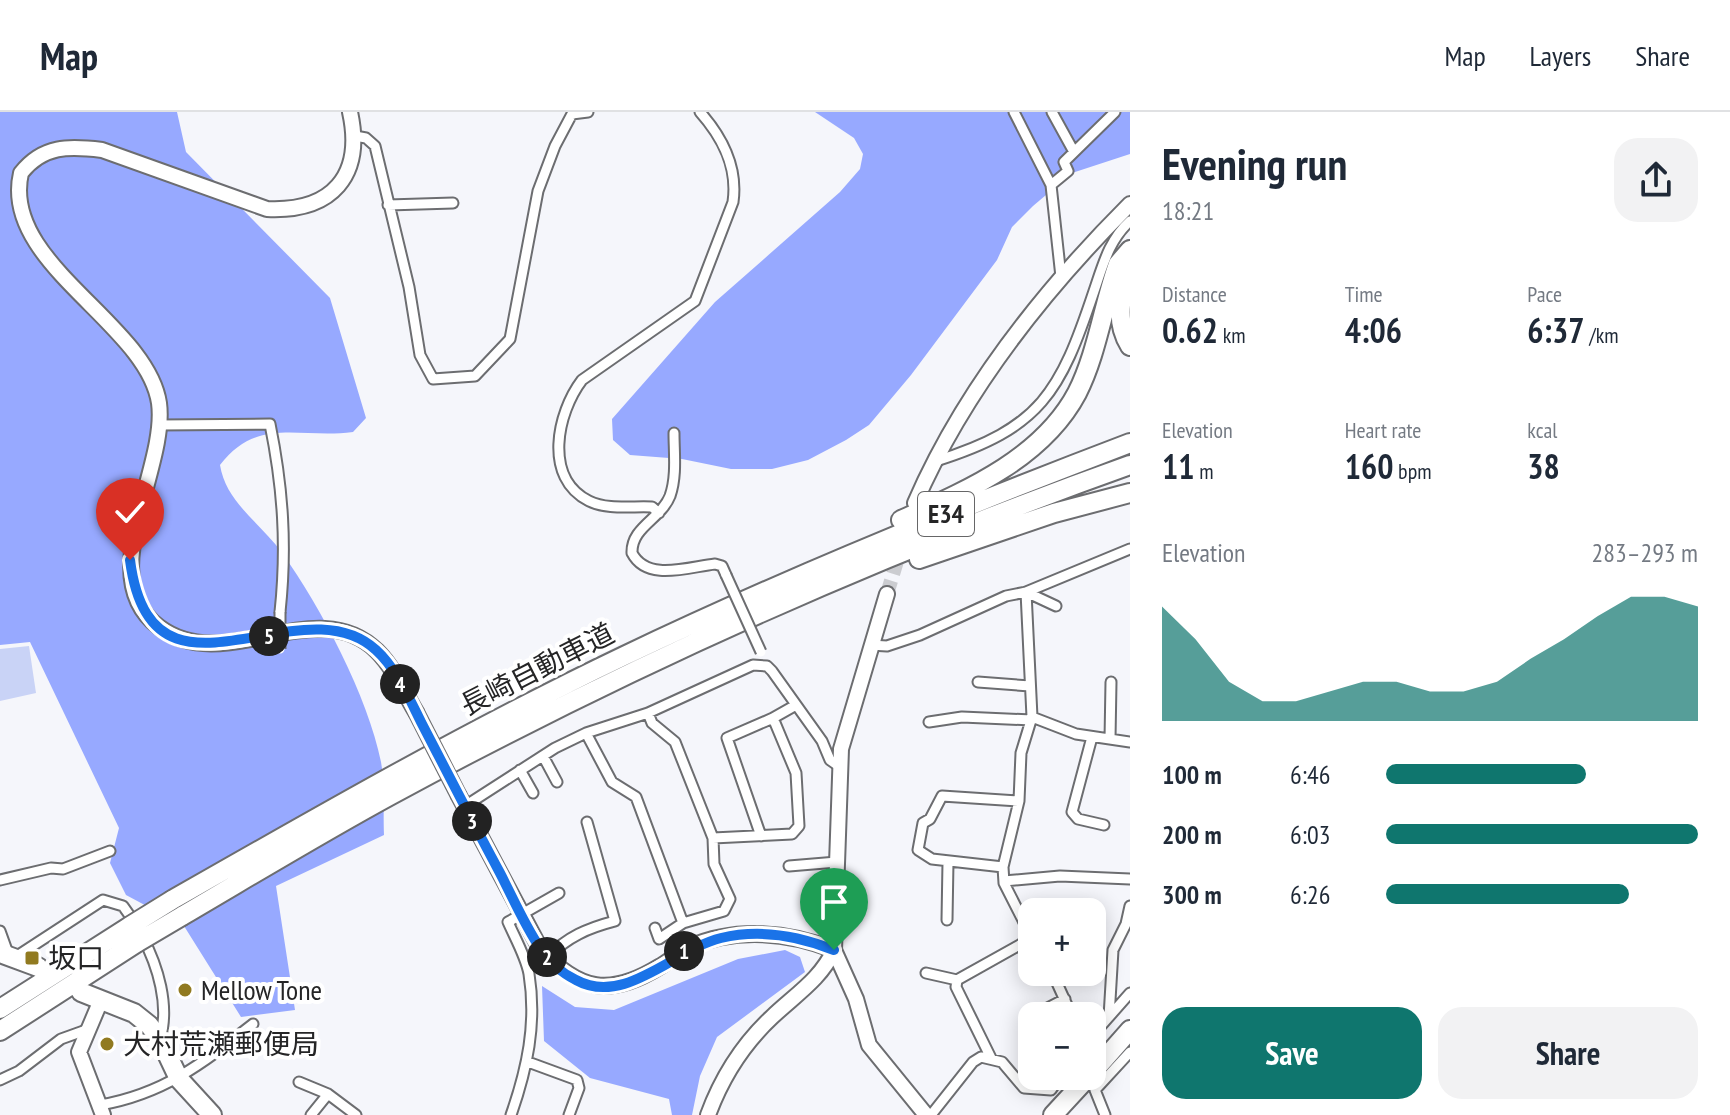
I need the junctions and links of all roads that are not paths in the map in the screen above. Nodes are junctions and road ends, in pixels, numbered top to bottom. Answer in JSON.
{"nodes":[{"id":1,"x":350,"y":112,"type":"edge"},
{"id":2,"x":588,"y":112,"type":"edge"},
{"id":3,"x":700,"y":112,"type":"edge"},
{"id":4,"x":1014,"y":112,"type":"edge"},
{"id":5,"x":1052,"y":112,"type":"edge"},
{"id":6,"x":1115,"y":112,"type":"edge"},
{"id":7,"x":355,"y":136,"type":"junction"},
{"id":8,"x":1074,"y":152,"type":"junction"},
{"id":9,"x":1051,"y":185,"type":"junction"},
{"id":10,"x":453,"y":203,"type":"dead end"},
{"id":11,"x":1130,"y":204,"type":"edge"},
{"id":12,"x":388,"y":205,"type":"junction"},
{"id":13,"x":6,"y":217,"type":"dead end"},
{"id":14,"x":1130,"y":221,"type":"edge"},
{"id":15,"x":1130,"y":250,"type":"edge"},
{"id":16,"x":1130,"y":271,"type":"edge"},
{"id":17,"x":1061,"y":277,"type":"junction"},
{"id":18,"x":45,"y":280,"type":"dead end"},
{"id":19,"x":1130,"y":346,"type":"edge"},
{"id":20,"x":159,"y":425,"type":"junction"},
{"id":21,"x":674,"y":433,"type":"dead end"},
{"id":22,"x":1130,"y":443,"type":"edge"},
{"id":23,"x":933,"y":462,"type":"junction"},
{"id":24,"x":1130,"y":465,"type":"edge"},
{"id":25,"x":1130,"y":493,"type":"edge"},
{"id":26,"x":915,"y":503,"type":"dead end"},
{"id":27,"x":659,"y":513,"type":"junction"},
{"id":28,"x":1130,"y":549,"type":"edge"},
{"id":29,"x":1026,"y":592,"type":"junction"},
{"id":30,"x":887,"y":594,"type":"tunnel mouth"},
{"id":31,"x":801,"y":598,"type":"junction"},
{"id":32,"x":1056,"y":606,"type":"dead end"},
{"id":33,"x":698,"y":622,"type":"junction"},
{"id":34,"x":870,"y":645,"type":"junction"},
{"id":35,"x":280,"y":649,"type":"dead end"},
{"id":36,"x":760,"y":665,"type":"junction"},
{"id":37,"x":978,"y":682,"type":"dead end"},
{"id":38,"x":1111,"y":682,"type":"dead end"},
{"id":39,"x":1030,"y":686,"type":"junction"},
{"id":40,"x":796,"y":705,"type":"junction"},
{"id":41,"x":648,"y":713,"type":"junction"},
{"id":42,"x":773,"y":718,"type":"junction"},
{"id":43,"x":1032,"y":719,"type":"junction"},
{"id":44,"x":929,"y":722,"type":"dead end"},
{"id":45,"x":586,"y":733,"type":"junction"},
{"id":46,"x":1092,"y":737,"type":"junction"},
{"id":47,"x":1110,"y":739,"type":"junction"},
{"id":48,"x":1130,"y":742,"type":"edge"},
{"id":49,"x":543,"y":756,"type":"junction"},
{"id":50,"x":840,"y":767,"type":"junction"},
{"id":51,"x":520,"y":770,"type":"junction"},
{"id":52,"x":557,"y":782,"type":"dead end"},
{"id":53,"x":533,"y":793,"type":"dead end"},
{"id":54,"x":462,"y":801,"type":"junction"},
{"id":55,"x":1019,"y":801,"type":"junction"},
{"id":56,"x":587,"y":822,"type":"dead end"},
{"id":57,"x":1104,"y":825,"type":"dead end"},
{"id":58,"x":761,"y":836,"type":"junction"},
{"id":59,"x":713,"y":838,"type":"junction"},
{"id":60,"x":110,"y":851,"type":"dead end"},
{"id":61,"x":837,"y":862,"type":"junction"},
{"id":62,"x":948,"y":862,"type":"junction"},
{"id":63,"x":789,"y":866,"type":"dead end"},
{"id":64,"x":1003,"y":867,"type":"junction"},
{"id":65,"x":1130,"y":879,"type":"edge"},
{"id":66,"x":0,"y":880,"type":"edge"},
{"id":67,"x":1004,"y":881,"type":"junction"},
{"id":68,"x":559,"y":893,"type":"dead end"},
{"id":69,"x":1130,"y":906,"type":"edge"},
{"id":70,"x":177,"y":908,"type":"junction"},
{"id":71,"x":521,"y":913,"type":"junction"},
{"id":72,"x":947,"y":920,"type":"dead end"},
{"id":73,"x":683,"y":923,"type":"junction"},
{"id":74,"x":655,"y":928,"type":"dead end"},
{"id":75,"x":0,"y":931,"type":"edge"},
{"id":76,"x":134,"y":934,"type":"junction"},
{"id":77,"x":834,"y":950,"type":"junction"},
{"id":78,"x":8,"y":956,"type":"edge"},
{"id":79,"x":548,"y":957,"type":"junction"},
{"id":80,"x":38,"y":967,"type":"dead end"},
{"id":81,"x":926,"y":973,"type":"dead end"},
{"id":82,"x":957,"y":980,"type":"junction"},
{"id":83,"x":1059,"y":986,"type":"edge"},
{"id":84,"x":81,"y":992,"type":"dead end"},
{"id":85,"x":1130,"y":993,"type":"edge"},
{"id":86,"x":1065,"y":999,"type":"junction"},
{"id":87,"x":101,"y":1000,"type":"junction"},
{"id":88,"x":1059,"y":1002,"type":"edge"},
{"id":89,"x":1066,"y":1002,"type":"edge"},
{"id":90,"x":0,"y":1009,"type":"edge"},
{"id":91,"x":1109,"y":1017,"type":"junction"},
{"id":92,"x":1130,"y":1019,"type":"edge"},
{"id":93,"x":1106,"y":1020,"type":"edge"},
{"id":94,"x":253,"y":1024,"type":"dead end"},
{"id":95,"x":86,"y":1030,"type":"junction"},
{"id":96,"x":1130,"y":1030,"type":"edge"},
{"id":97,"x":0,"y":1031,"type":"edge"},
{"id":98,"x":160,"y":1039,"type":"junction"},
{"id":99,"x":1106,"y":1045,"type":"edge"},
{"id":100,"x":1130,"y":1052,"type":"edge"},
{"id":101,"x":1106,"y":1056,"type":"edge"},
{"id":102,"x":991,"y":1058,"type":"junction"},
{"id":103,"x":528,"y":1062,"type":"junction"},
{"id":104,"x":179,"y":1079,"type":"junction"},
{"id":105,"x":0,"y":1080,"type":"edge"},
{"id":106,"x":1018,"y":1081,"type":"edge"},
{"id":107,"x":299,"y":1082,"type":"dead end"},
{"id":108,"x":1064,"y":1090,"type":"edge"},
{"id":109,"x":1076,"y":1090,"type":"edge"},
{"id":110,"x":328,"y":1094,"type":"junction"},
{"id":111,"x":101,"y":1110,"type":"edge"},
{"id":112,"x":212,"y":1115,"type":"edge"},
{"id":113,"x":311,"y":1115,"type":"edge"},
{"id":114,"x":356,"y":1115,"type":"edge"},
{"id":115,"x":511,"y":1115,"type":"edge"},
{"id":116,"x":569,"y":1115,"type":"edge"},
{"id":117,"x":708,"y":1115,"type":"edge"},
{"id":118,"x":928,"y":1115,"type":"edge"},
{"id":119,"x":1043,"y":1115,"type":"edge"},
{"id":120,"x":1053,"y":1115,"type":"edge"},
{"id":121,"x":1105,"y":1115,"type":"edge"}],
"edges":[{"from":1,"to":7,"type":"street"},
{"from":2,"to":12,"type":"street"},
{"from":3,"to":27,"type":"street"},
{"from":4,"to":9,"type":"street"},
{"from":5,"to":8,"type":"street"},
{"from":6,"to":8,"type":"street"},
{"from":7,"to":12,"type":"street"},
{"from":7,"to":13,"type":"street"},
{"from":8,"to":9,"type":"street"},
{"from":9,"to":17,"type":"street"},
{"from":10,"to":12,"type":"street"},
{"from":11,"to":17,"type":"street"},
{"from":14,"to":23,"type":"street"},
{"from":15,"to":33,"type":"highway"},
{"from":16,"to":19,"type":"highway"},
{"from":17,"to":23,"type":"street"},
{"from":18,"to":20,"type":"street"},
{"from":20,"to":35,"type":"street","bridge":true},
{"from":20,"to":54,"type":"street","bridge":true},
{"from":21,"to":27,"type":"street"},
{"from":22,"to":33,"type":"highway","name":"長崎自動車道","number":"E34"},
{"from":23,"to":26,"type":"street"},
{"from":24,"to":31,"type":"highway","name":"長崎自動車道","number":"E34"},
{"from":25,"to":31,"type":"highway"},
{"from":27,"to":36,"type":"street","bridge":true},
{"from":28,"to":29,"type":"street"},
{"from":29,"to":32,"type":"street"},
{"from":29,"to":34,"type":"street"},
{"from":29,"to":39,"type":"street"},
{"from":30,"to":34,"type":"street"},
{"from":31,"to":70,"type":"highway","name":"長崎自動車道","number":"E34"},
{"from":33,"to":70,"type":"highway","name":"長崎自動車道","number":"E34"},
{"from":34,"to":50,"type":"street"},
{"from":36,"to":40,"type":"street"},
{"from":36,"to":41,"type":"street"},
{"from":37,"to":39,"type":"street"},
{"from":38,"to":47,"type":"street"},
{"from":39,"to":43,"type":"street"},
{"from":40,"to":42,"type":"street"},
{"from":40,"to":50,"type":"street"},
{"from":41,"to":45,"type":"street"},
{"from":41,"to":59,"type":"street"},
{"from":42,"to":58,"type":"street"},
{"from":42,"to":58,"type":"street"},
{"from":43,"to":44,"type":"street"},
{"from":43,"to":46,"type":"street"},
{"from":43,"to":55,"type":"street"},
{"from":45,"to":49,"type":"street"},
{"from":45,"to":73,"type":"street"},
{"from":46,"to":47,"type":"street"},
{"from":46,"to":57,"type":"street"},
{"from":47,"to":48,"type":"street"},
{"from":49,"to":51,"type":"street"},
{"from":49,"to":52,"type":"street"},
{"from":50,"to":61,"type":"street"},
{"from":51,"to":53,"type":"street"},
{"from":51,"to":54,"type":"street"},
{"from":54,"to":71,"type":"street"},
{"from":55,"to":62,"type":"street"},
{"from":55,"to":64,"type":"street"},
{"from":56,"to":79,"type":"street"},
{"from":58,"to":59,"type":"street"},
{"from":59,"to":73,"type":"street"},
{"from":60,"to":66,"type":"street"},
{"from":61,"to":63,"type":"street"},
{"from":61,"to":77,"type":"street"},
{"from":62,"to":64,"type":"street"},
{"from":62,"to":72,"type":"street"},
{"from":64,"to":67,"type":"street"},
{"from":65,"to":67,"type":"street"},
{"from":67,"to":82,"type":"street"},
{"from":68,"to":71,"type":"street"},
{"from":69,"to":91,"type":"street"},
{"from":70,"to":76,"type":"highway","name":"長崎自動車道","number":"E34","bridge":true},
{"from":71,"to":79,"type":"street"},
{"from":71,"to":103,"type":"street"},
{"from":73,"to":74,"type":"street"},
{"from":75,"to":78,"type":"street"},
{"from":76,"to":90,"type":"highway","name":"長崎自動車道","number":"E34"},
{"from":76,"to":97,"type":"highway","name":"長崎自動車道","number":"E34"},
{"from":77,"to":79,"type":"street"},
{"from":77,"to":117,"type":"street"},
{"from":77,"to":118,"type":"street"},
{"from":78,"to":80,"type":"highway"},
{"from":78,"to":98,"type":"street"},
{"from":81,"to":82,"type":"street"},
{"from":82,"to":102,"type":"street"},
{"from":83,"to":86,"type":"street"},
{"from":84,"to":87,"type":"highway"},
{"from":85,"to":91,"type":"street"},
{"from":86,"to":88,"type":"street"},
{"from":86,"to":89,"type":"street"},
{"from":87,"to":95,"type":"street"},
{"from":87,"to":98,"type":"highway"},
{"from":91,"to":93,"type":"street"},
{"from":92,"to":99,"type":"highway"},
{"from":94,"to":104,"type":"street"},
{"from":95,"to":105,"type":"street"},
{"from":95,"to":111,"type":"street"},
{"from":96,"to":101,"type":"highway"},
{"from":98,"to":104,"type":"highway"},
{"from":100,"to":121,"type":"street"},
{"from":102,"to":106,"type":"street"},
{"from":102,"to":118,"type":"street"},
{"from":103,"to":115,"type":"street"},
{"from":103,"to":116,"type":"street"},
{"from":104,"to":111,"type":"street"},
{"from":104,"to":112,"type":"highway"},
{"from":107,"to":110,"type":"street"},
{"from":108,"to":119,"type":"highway"},
{"from":109,"to":120,"type":"highway"},
{"from":110,"to":113,"type":"street"},
{"from":110,"to":114,"type":"street"}]}
